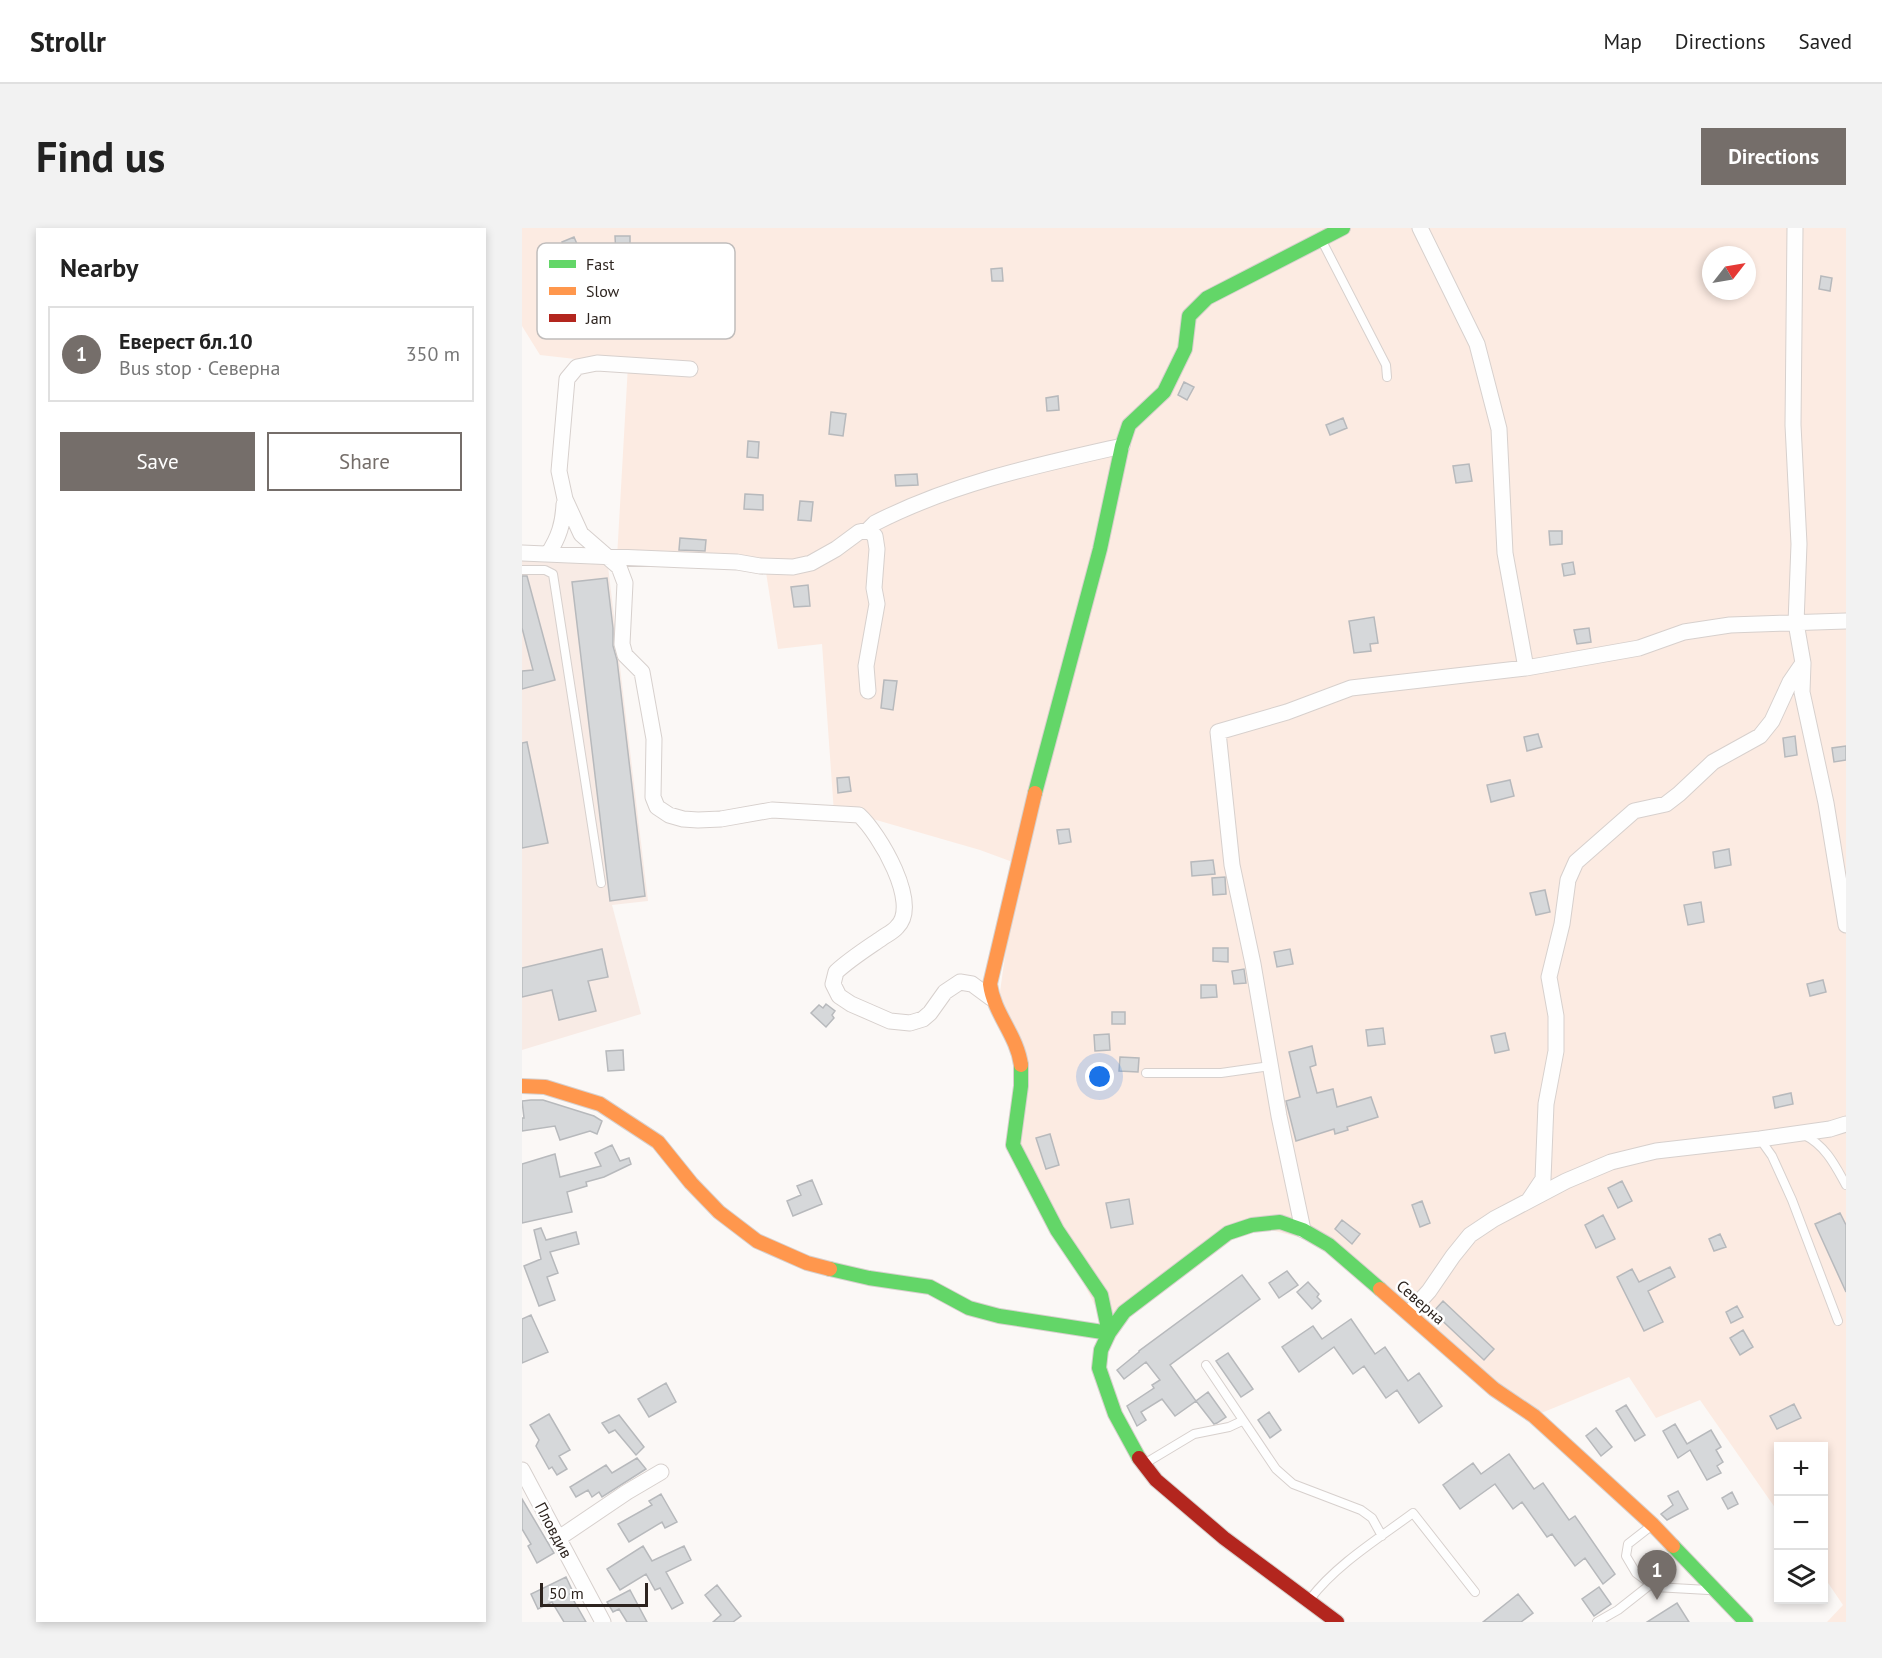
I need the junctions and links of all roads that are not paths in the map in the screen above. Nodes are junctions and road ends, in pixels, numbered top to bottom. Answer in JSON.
{"nodes":[{"id":1,"x":1343,"y":228,"type":"edge"},
{"id":2,"x":1420,"y":228,"type":"edge"},
{"id":3,"x":1795,"y":228,"type":"edge"},
{"id":4,"x":1322,"y":238,"type":"junction"},
{"id":5,"x":690,"y":369,"type":"dead end"},
{"id":6,"x":1387,"y":376,"type":"dead end"},
{"id":7,"x":1122,"y":446,"type":"junction"},
{"id":8,"x":565,"y":499,"type":"junction"},
{"id":9,"x":868,"y":530,"type":"junction"},
{"id":10,"x":522,"y":553,"type":"edge"},
{"id":11,"x":548,"y":554,"type":"junction"},
{"id":12,"x":607,"y":558,"type":"junction"},
{"id":13,"x":522,"y":570,"type":"edge"},
{"id":14,"x":1846,"y":621,"type":"edge"},
{"id":15,"x":1796,"y":623,"type":"junction"},
{"id":16,"x":1803,"y":663,"type":"junction"},
{"id":17,"x":1526,"y":668,"type":"junction"},
{"id":18,"x":868,"y":691,"type":"dead end"},
{"id":19,"x":601,"y":883,"type":"dead end"},
{"id":20,"x":1846,"y":926,"type":"edge"},
{"id":21,"x":991,"y":998,"type":"junction"},
{"id":22,"x":1270,"y":1066,"type":"junction"},
{"id":23,"x":1146,"y":1073,"type":"dead end"},
{"id":24,"x":522,"y":1086,"type":"edge"},
{"id":25,"x":1846,"y":1124,"type":"edge"},
{"id":26,"x":1800,"y":1133,"type":"junction"},
{"id":27,"x":1760,"y":1139,"type":"junction"},
{"id":28,"x":1846,"y":1185,"type":"edge"},
{"id":29,"x":1530,"y":1200,"type":"junction"},
{"id":30,"x":1303,"y":1230,"type":"junction"},
{"id":31,"x":1409,"y":1313,"type":"junction"},
{"id":32,"x":1838,"y":1321,"type":"dead end"},
{"id":33,"x":1109,"y":1333,"type":"junction"},
{"id":34,"x":1206,"y":1365,"type":"dead end"},
{"id":35,"x":1242,"y":1421,"type":"junction"},
{"id":36,"x":1143,"y":1465,"type":"junction"},
{"id":37,"x":522,"y":1470,"type":"edge"},
{"id":38,"x":661,"y":1472,"type":"dead end"},
{"id":39,"x":1653,"y":1525,"type":"junction"},
{"id":40,"x":1382,"y":1536,"type":"junction"},
{"id":41,"x":559,"y":1538,"type":"junction"},
{"id":42,"x":1651,"y":1584,"type":"junction"},
{"id":43,"x":1714,"y":1590,"type":"junction"},
{"id":44,"x":1475,"y":1592,"type":"dead end"},
{"id":45,"x":1309,"y":1600,"type":"junction"},
{"id":46,"x":603,"y":1622,"type":"edge"},
{"id":47,"x":1337,"y":1622,"type":"edge"},
{"id":48,"x":1597,"y":1622,"type":"edge"},
{"id":49,"x":1746,"y":1622,"type":"edge"}],
"edges":[{"from":1,"to":4,"type":"street"},
{"from":2,"to":17,"type":"street"},
{"from":3,"to":15,"type":"street"},
{"from":4,"to":6,"type":"lane"},
{"from":4,"to":7,"type":"street"},
{"from":5,"to":8,"type":"street"},
{"from":7,"to":9,"type":"street"},
{"from":7,"to":21,"type":"street"},
{"from":8,"to":11,"type":"street"},
{"from":8,"to":12,"type":"street"},
{"from":9,"to":12,"type":"street"},
{"from":9,"to":18,"type":"street"},
{"from":10,"to":11,"type":"street"},
{"from":11,"to":12,"type":"street"},
{"from":12,"to":21,"type":"street"},
{"from":13,"to":19,"type":"lane"},
{"from":14,"to":15,"type":"street"},
{"from":15,"to":16,"type":"street"},
{"from":15,"to":17,"type":"street"},
{"from":16,"to":20,"type":"street"},
{"from":16,"to":29,"type":"street"},
{"from":17,"to":22,"type":"street"},
{"from":21,"to":33,"type":"street"},
{"from":22,"to":23,"type":"lane"},
{"from":22,"to":30,"type":"street"},
{"from":24,"to":33,"type":"street"},
{"from":25,"to":26,"type":"street"},
{"from":26,"to":27,"type":"street"},
{"from":26,"to":28,"type":"lane"},
{"from":27,"to":29,"type":"street"},
{"from":27,"to":32,"type":"lane"},
{"from":29,"to":31,"type":"street"},
{"from":30,"to":31,"type":"street","name":"Северна"},
{"from":30,"to":33,"type":"street","name":"Северна"},
{"from":31,"to":39,"type":"street","name":"Северна"},
{"from":33,"to":36,"type":"street","name":"Северна"},
{"from":34,"to":35,"type":"lane"},
{"from":35,"to":36,"type":"lane"},
{"from":35,"to":40,"type":"lane"},
{"from":36,"to":45,"type":"street","name":"Северна"},
{"from":37,"to":41,"type":"street","name":"Пловдив"},
{"from":38,"to":41,"type":"street"},
{"from":39,"to":42,"type":"lane"},
{"from":39,"to":43,"type":"street","name":"Северна"},
{"from":40,"to":44,"type":"lane"},
{"from":40,"to":45,"type":"lane"},
{"from":41,"to":46,"type":"street","name":"Пловдив"},
{"from":42,"to":43,"type":"lane"},
{"from":42,"to":48,"type":"lane"},
{"from":43,"to":49,"type":"street","name":"Северна"},
{"from":45,"to":47,"type":"street","name":"Северна"}]}
